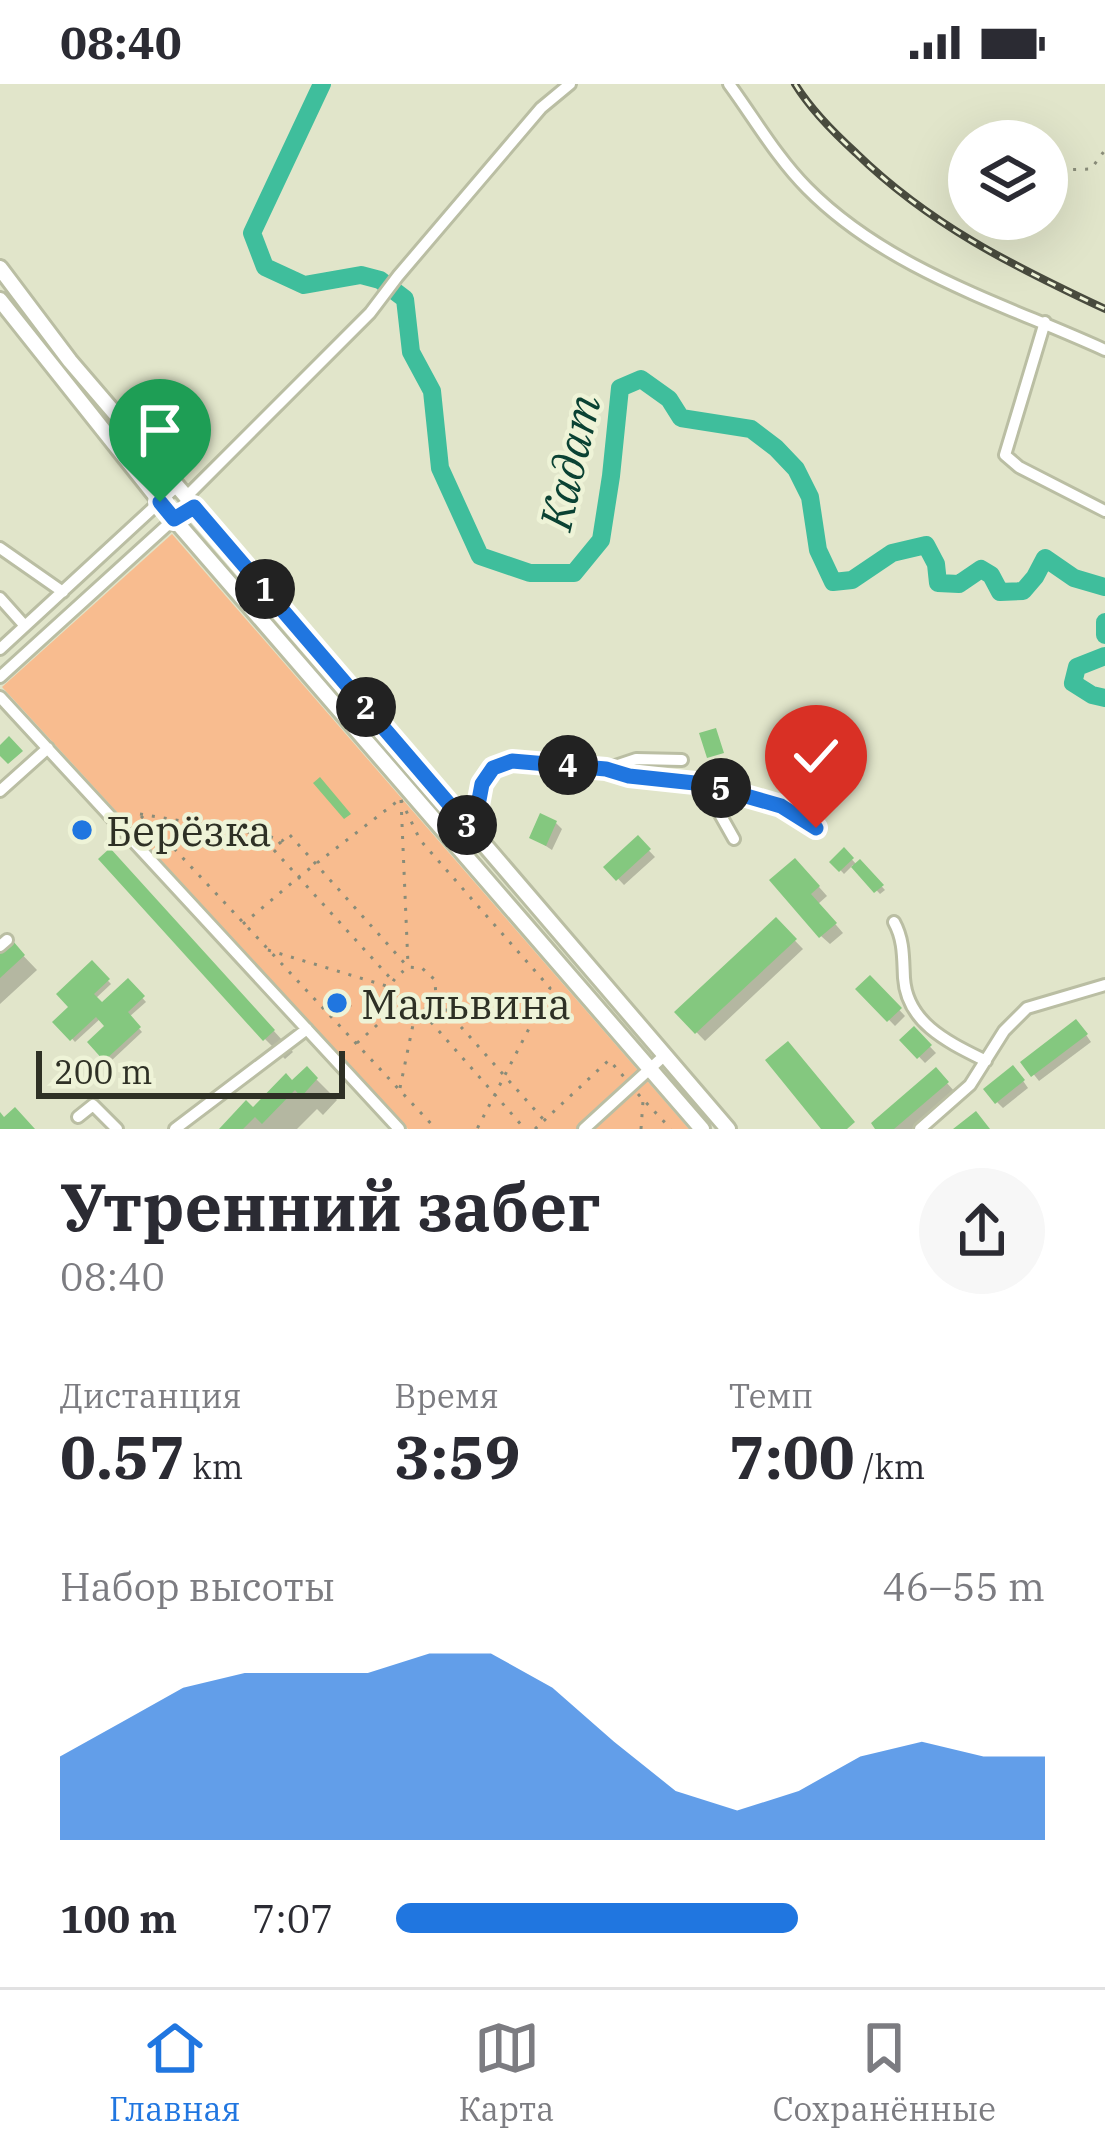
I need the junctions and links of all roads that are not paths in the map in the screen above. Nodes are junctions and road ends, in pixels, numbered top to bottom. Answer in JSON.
{"nodes":[{"id":1,"x":570,"y":84,"type":"edge"},
{"id":2,"x":729,"y":84,"type":"edge"},
{"id":3,"x":0,"y":268,"type":"edge"},
{"id":4,"x":0,"y":300,"type":"edge"},
{"id":5,"x":1045,"y":322,"type":"junction"},
{"id":6,"x":1105,"y":350,"type":"edge"},
{"id":7,"x":186,"y":497,"type":"junction"},
{"id":8,"x":160,"y":502,"type":"junction"},
{"id":9,"x":1105,"y":511,"type":"edge"},
{"id":10,"x":174,"y":519,"type":"junction"},
{"id":11,"x":0,"y":548,"type":"edge"},
{"id":12,"x":63,"y":592,"type":"junction"},
{"id":13,"x":0,"y":598,"type":"edge"},
{"id":14,"x":25,"y":626,"type":"junction"},
{"id":15,"x":0,"y":649,"type":"edge"},
{"id":16,"x":0,"y":677,"type":"edge"},
{"id":17,"x":0,"y":697,"type":"edge"},
{"id":18,"x":48,"y":748,"type":"junction"},
{"id":19,"x":682,"y":760,"type":"dead end"},
{"id":20,"x":606,"y":769,"type":"junction"},
{"id":21,"x":704,"y":784,"type":"junction"},
{"id":22,"x":0,"y":791,"type":"edge"},
{"id":23,"x":816,"y":828,"type":"dead end"},
{"id":24,"x":473,"y":832,"type":"junction"},
{"id":25,"x":734,"y":839,"type":"dead end"},
{"id":26,"x":895,"y":922,"type":"dead end"},
{"id":27,"x":1105,"y":985,"type":"edge"},
{"id":28,"x":307,"y":1029,"type":"junction"},
{"id":29,"x":665,"y":1055,"type":"junction"},
{"id":30,"x":986,"y":1061,"type":"junction"},
{"id":31,"x":650,"y":1069,"type":"junction"},
{"id":32,"x":78,"y":1117,"type":"dead end"},
{"id":33,"x":927,"y":1127,"type":"edge"},
{"id":34,"x":117,"y":1129,"type":"edge"},
{"id":35,"x":175,"y":1129,"type":"edge"},
{"id":36,"x":399,"y":1129,"type":"edge"},
{"id":37,"x":584,"y":1129,"type":"edge"},
{"id":38,"x":702,"y":1129,"type":"edge"},
{"id":39,"x":728,"y":1129,"type":"edge"}],
"edges":[{"from":1,"to":7,"type":"street"},
{"from":2,"to":5,"type":"street"},
{"from":3,"to":7,"type":"main road"},
{"from":4,"to":8,"type":"main road"},
{"from":5,"to":6,"type":"street"},
{"from":5,"to":9,"type":"street"},
{"from":7,"to":8,"type":"street"},
{"from":7,"to":10,"type":"street"},
{"from":7,"to":24,"type":"main road"},
{"from":8,"to":10,"type":"main road"},
{"from":8,"to":12,"type":"street"},
{"from":10,"to":16,"type":"street"},
{"from":10,"to":31,"type":"main road"},
{"from":11,"to":12,"type":"street"},
{"from":12,"to":14,"type":"street"},
{"from":13,"to":14,"type":"street"},
{"from":14,"to":15,"type":"street"},
{"from":17,"to":18,"type":"street"},
{"from":18,"to":22,"type":"street"},
{"from":18,"to":28,"type":"street"},
{"from":19,"to":20,"type":"street"},
{"from":20,"to":21,"type":"street"},
{"from":20,"to":24,"type":"street"},
{"from":21,"to":23,"type":"street"},
{"from":21,"to":25,"type":"street"},
{"from":24,"to":29,"type":"main road"},
{"from":26,"to":30,"type":"street"},
{"from":27,"to":30,"type":"street"},
{"from":28,"to":35,"type":"street"},
{"from":28,"to":36,"type":"street"},
{"from":29,"to":31,"type":"street"},
{"from":29,"to":39,"type":"main road"},
{"from":30,"to":33,"type":"street"},
{"from":31,"to":37,"type":"street"},
{"from":31,"to":38,"type":"main road"},
{"from":32,"to":34,"type":"street"}]}
